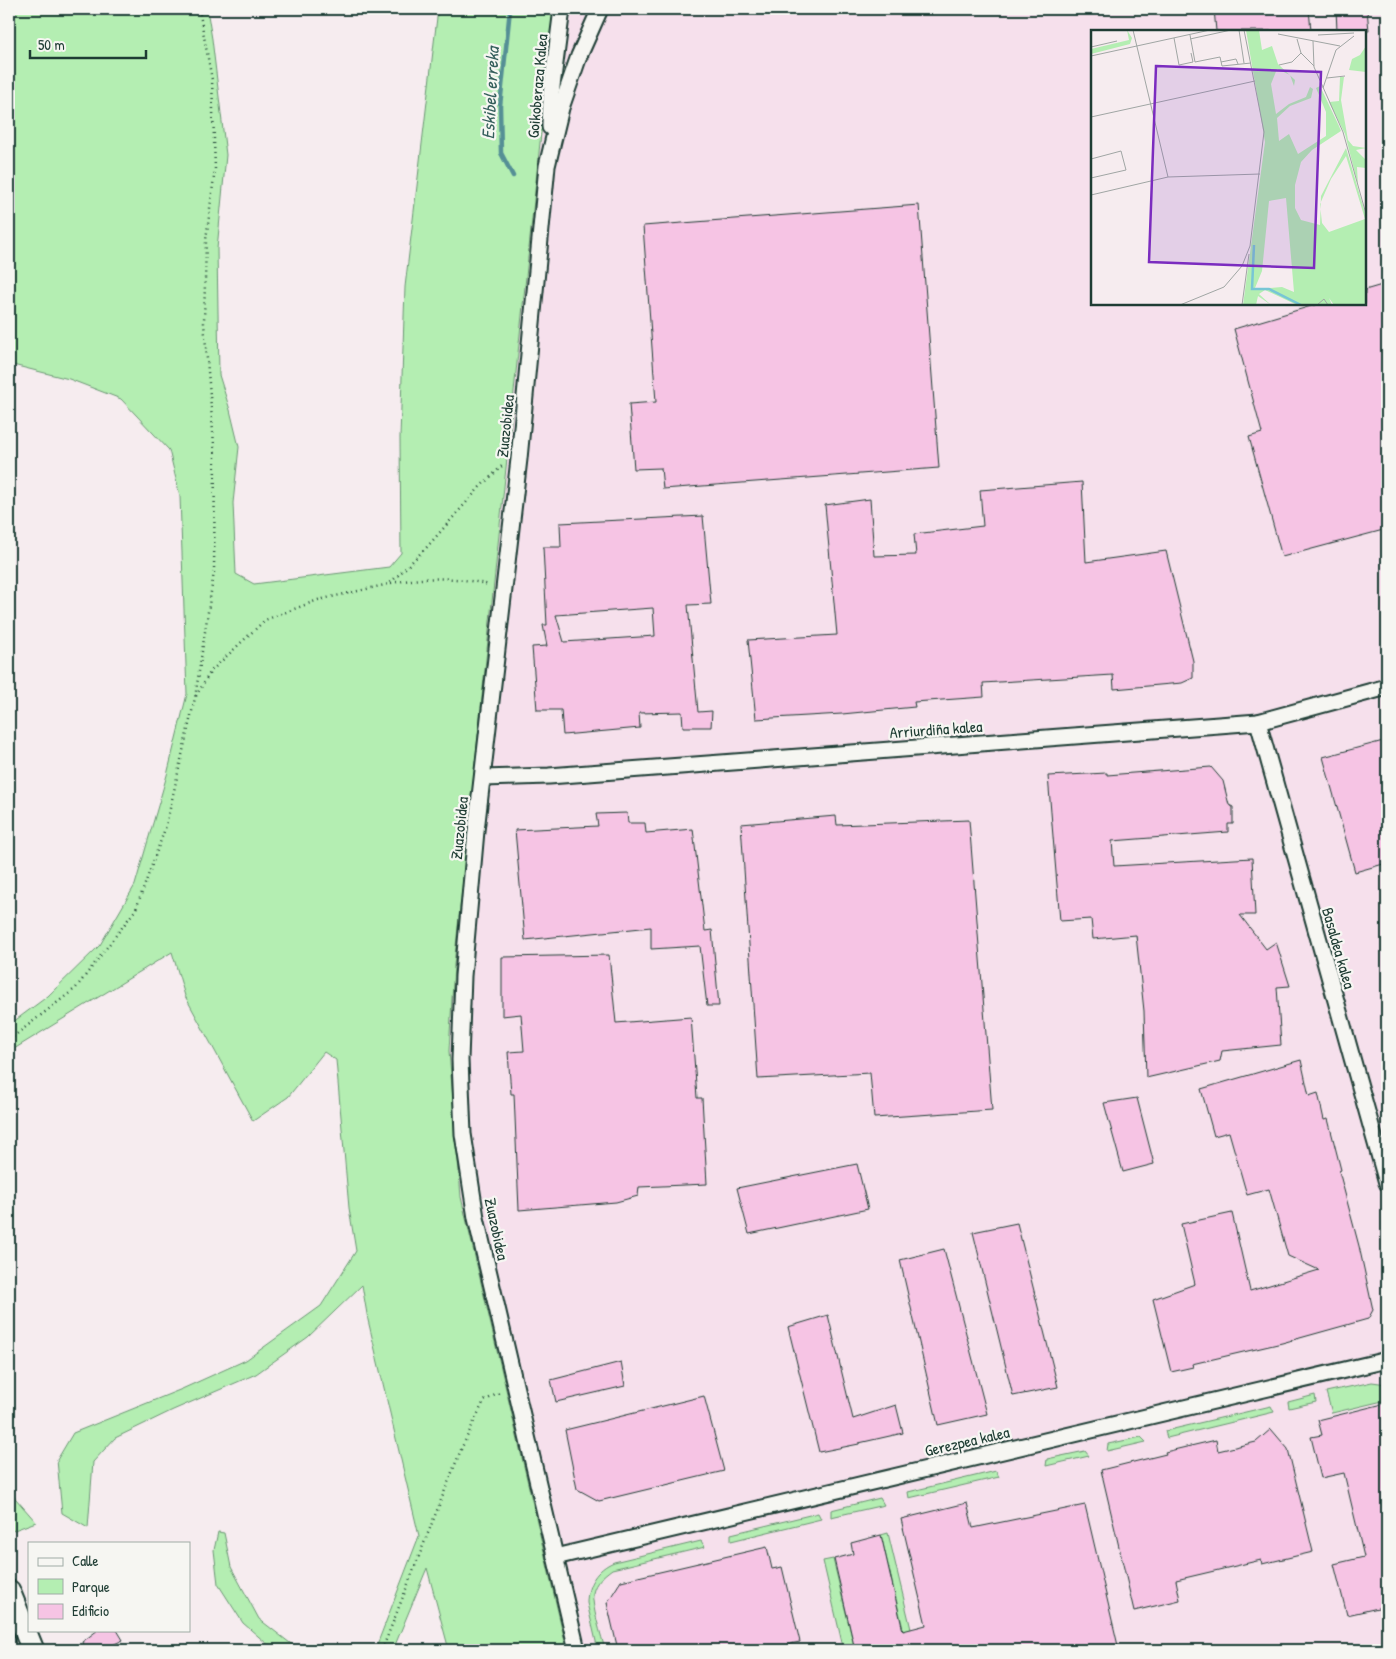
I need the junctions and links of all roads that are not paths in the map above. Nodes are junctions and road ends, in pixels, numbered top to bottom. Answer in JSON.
{"nodes":[{"id":1,"x":562,"y":9,"type":"edge"},
{"id":2,"x":600,"y":9,"type":"edge"},
{"id":3,"x":547,"y":166,"type":"junction"},
{"id":4,"x":1387,"y":687,"type":"edge"},
{"id":5,"x":1258,"y":722,"type":"junction"},
{"id":6,"x":483,"y":778,"type":"junction"},
{"id":7,"x":1387,"y":1183,"type":"edge"},
{"id":8,"x":1387,"y":1360,"type":"edge"},
{"id":9,"x":555,"y":1557,"type":"junction"},
{"id":10,"x":9,"y":1591,"type":"edge"},
{"id":11,"x":33,"y":1650,"type":"edge"},
{"id":12,"x":577,"y":1650,"type":"edge"}],
"edges":[{"from":1,"to":3,"type":"street","name":"Goikoberaza Kalea"},
{"from":2,"to":3,"type":"street","name":"Zuazobidea"},
{"from":3,"to":6,"type":"street","name":"Zuazobidea"},
{"from":4,"to":5,"type":"street","name":"Arriurdiña kalea"},
{"from":5,"to":6,"type":"street","name":"Arriurdiña kalea"},
{"from":5,"to":7,"type":"street","name":"Basaldea kalea"},
{"from":6,"to":9,"type":"street","name":"Zuazobidea"},
{"from":8,"to":9,"type":"street","name":"Gerezpea kalea"},
{"from":9,"to":12,"type":"street","name":"Zuazobidea"},
{"from":10,"to":11,"type":"street"}]}
